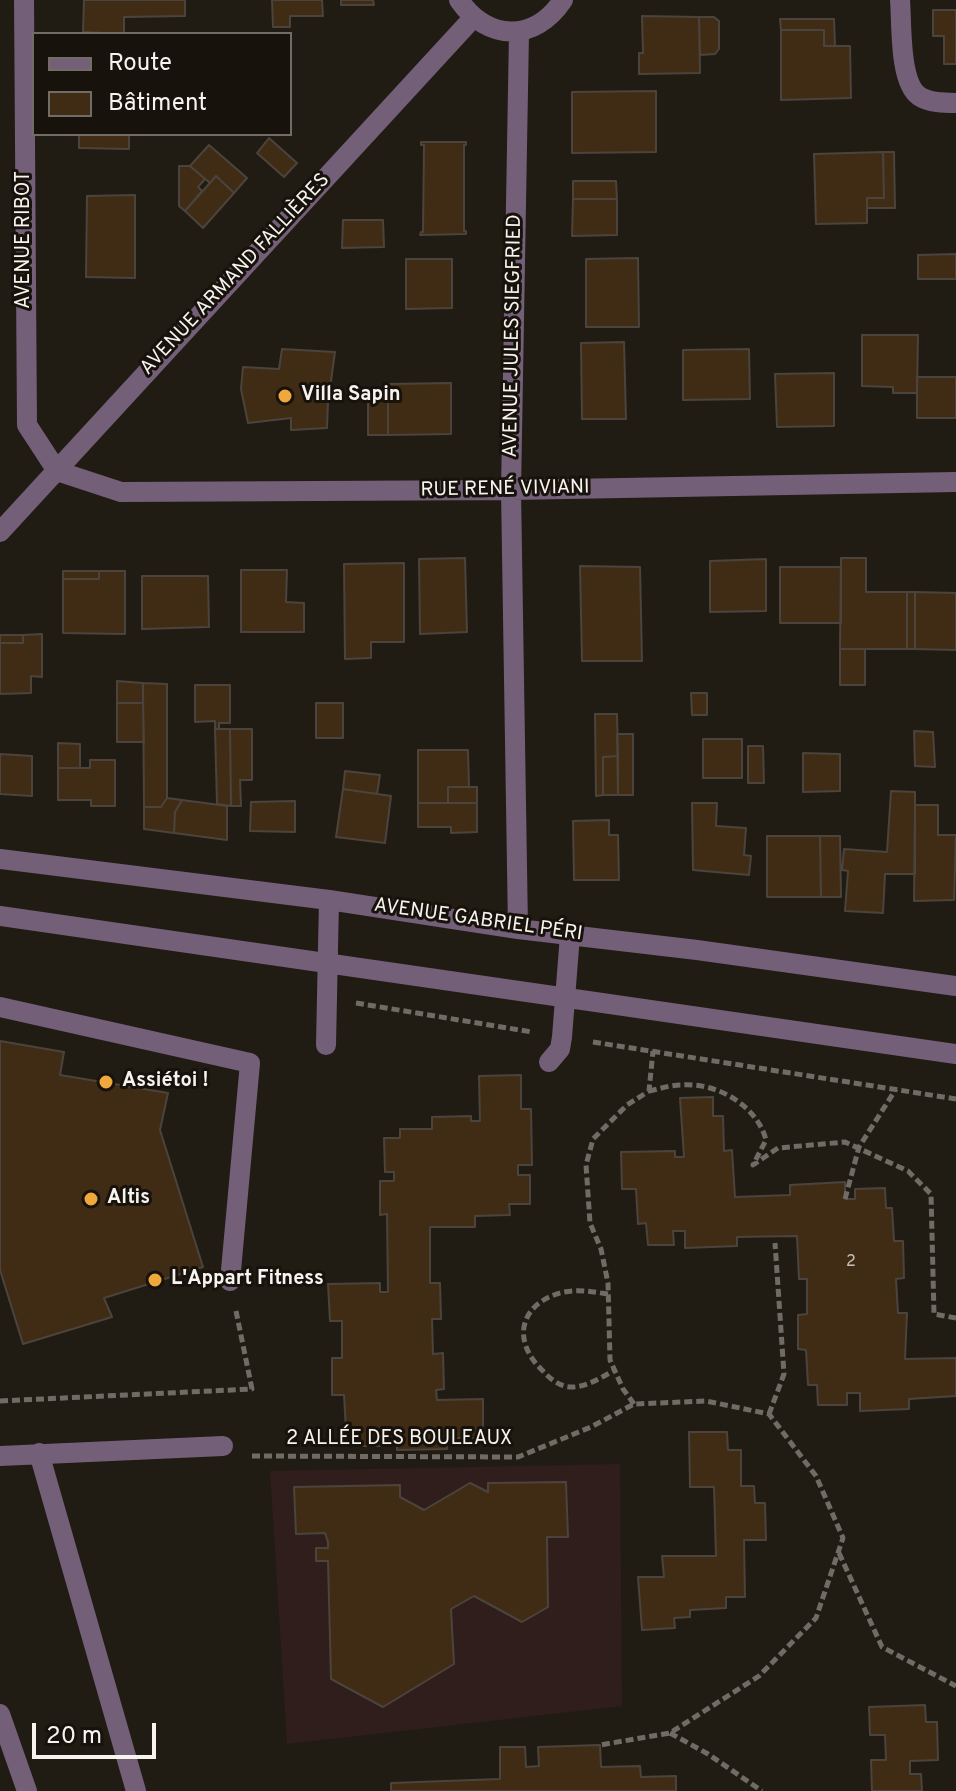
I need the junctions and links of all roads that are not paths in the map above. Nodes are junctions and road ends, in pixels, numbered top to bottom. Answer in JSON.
{"nodes":[{"id":1,"x":24,"y":0,"type":"edge"},
{"id":2,"x":459,"y":0,"type":"edge"},
{"id":3,"x":563,"y":0,"type":"edge"},
{"id":4,"x":900,"y":0,"type":"edge"},
{"id":5,"x":473,"y":18,"type":"junction"},
{"id":6,"x":519,"y":32,"type":"junction"},
{"id":7,"x":956,"y":103,"type":"edge"},
{"id":8,"x":57,"y":471,"type":"junction"},
{"id":9,"x":956,"y":482,"type":"edge"},
{"id":10,"x":511,"y":490,"type":"junction"},
{"id":11,"x":0,"y":532,"type":"edge"},
{"id":12,"x":0,"y":859,"type":"edge"},
{"id":13,"x":329,"y":900,"type":"junction"},
{"id":14,"x":0,"y":916,"type":"edge"},
{"id":15,"x":518,"y":929,"type":"junction"},
{"id":16,"x":570,"y":935,"type":"junction"},
{"id":17,"x":327,"y":962,"type":"junction"},
{"id":18,"x":956,"y":986,"type":"edge"},
{"id":19,"x":566,"y":996,"type":"junction"},
{"id":20,"x":0,"y":1007,"type":"edge"},
{"id":21,"x":326,"y":1045,"type":"dead end"},
{"id":22,"x":956,"y":1054,"type":"edge"},
{"id":23,"x":549,"y":1062,"type":"dead end"},
{"id":24,"x":230,"y":1281,"type":"road end"},
{"id":25,"x":223,"y":1446,"type":"dead end"},
{"id":26,"x":39,"y":1453,"type":"junction"},
{"id":27,"x":0,"y":1456,"type":"edge"},
{"id":28,"x":0,"y":1714,"type":"edge"},
{"id":29,"x":27,"y":1791,"type":"edge"},
{"id":30,"x":136,"y":1791,"type":"edge"}],
"edges":[{"from":1,"to":8,"type":"street","name":"AVENUE RIBOT"},
{"from":2,"to":5,"type":"street"},
{"from":3,"to":6,"type":"street"},
{"from":4,"to":7,"type":"street"},
{"from":5,"to":6,"type":"street"},
{"from":5,"to":8,"type":"street","name":"AVENUE ARMAND FALLIÈRES"},
{"from":6,"to":10,"type":"street","name":"AVENUE JULES SIEGFRIED"},
{"from":8,"to":10,"type":"street","name":"RUE RENÉ VIVIANI"},
{"from":8,"to":11,"type":"street","name":"AVENUE ARMAND FALLIÈRES"},
{"from":9,"to":10,"type":"street","name":"RUE RENÉ VIVIANI"},
{"from":10,"to":15,"type":"street","name":"AVENUE JULES SIEGFRIED"},
{"from":12,"to":13,"type":"street","name":"AVENUE GABRIEL PÉRI"},
{"from":13,"to":15,"type":"street","name":"AVENUE GABRIEL PÉRI"},
{"from":13,"to":17,"type":"street"},
{"from":14,"to":17,"type":"street"},
{"from":15,"to":16,"type":"street","name":"AVENUE GABRIEL PÉRI"},
{"from":16,"to":18,"type":"street","name":"AVENUE GABRIEL PÉRI"},
{"from":16,"to":19,"type":"street"},
{"from":17,"to":19,"type":"street"},
{"from":17,"to":21,"type":"street"},
{"from":19,"to":22,"type":"street"},
{"from":19,"to":23,"type":"street"},
{"from":20,"to":24,"type":"street"},
{"from":25,"to":26,"type":"street"},
{"from":26,"to":27,"type":"street"},
{"from":26,"to":30,"type":"street"},
{"from":28,"to":29,"type":"street"}]}
